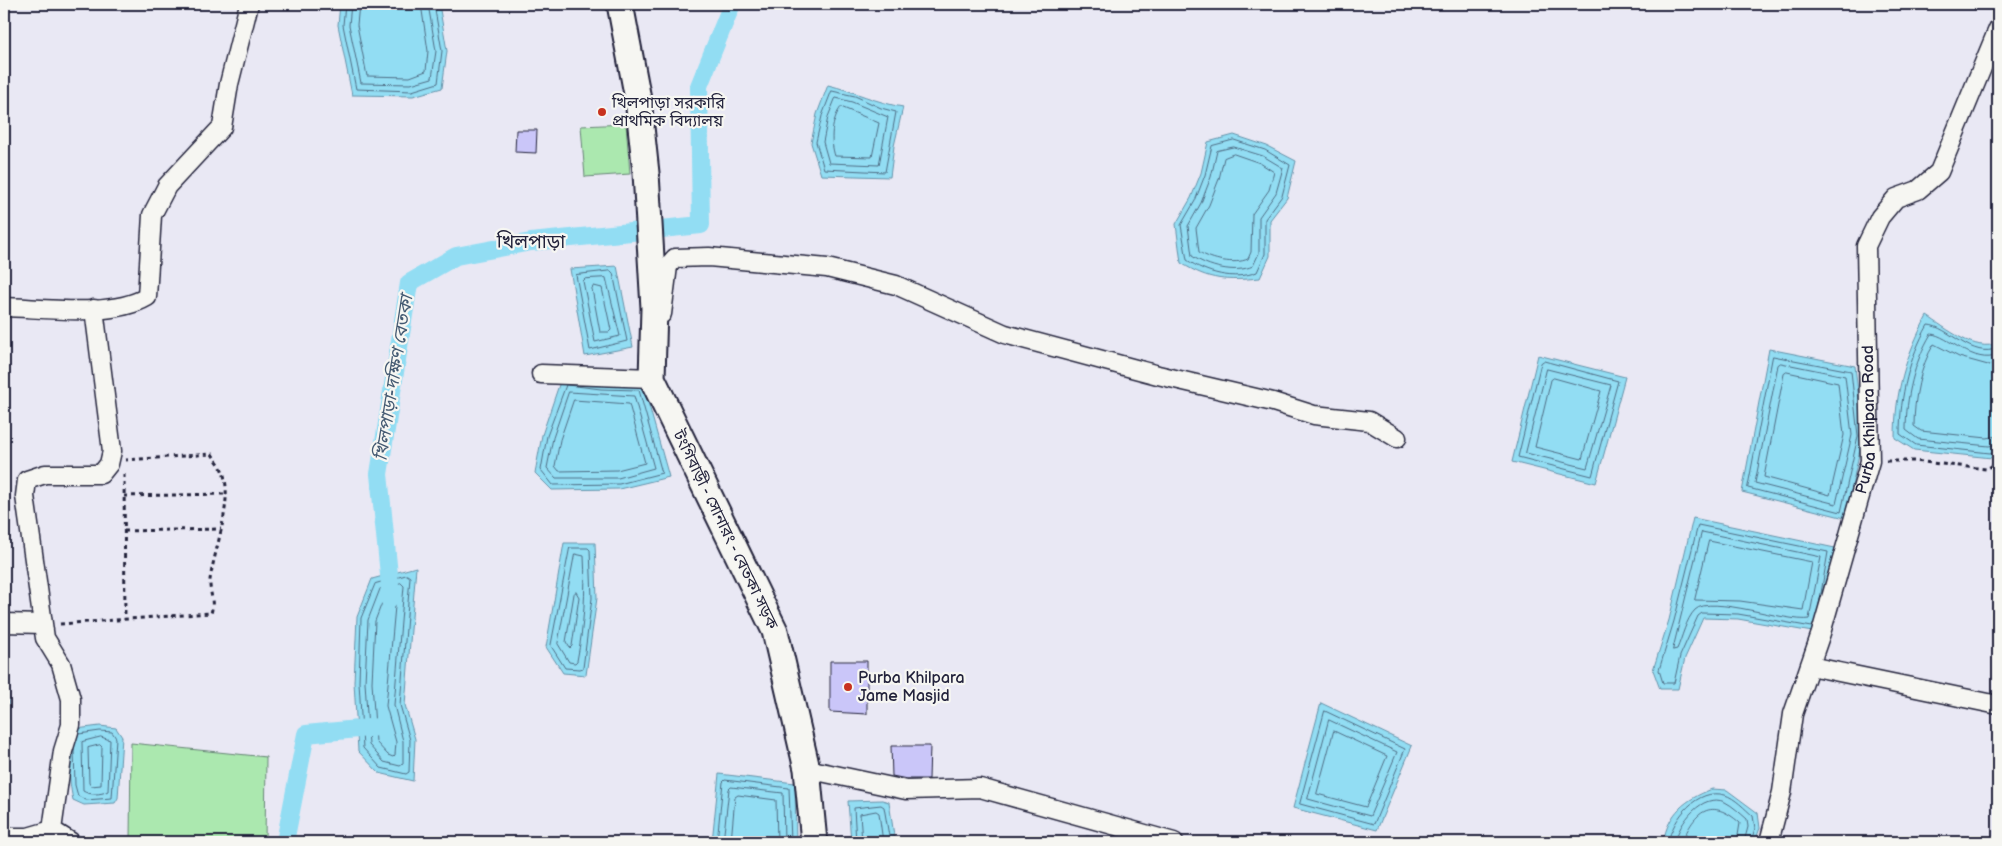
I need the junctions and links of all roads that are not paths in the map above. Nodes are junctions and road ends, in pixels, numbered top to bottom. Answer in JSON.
{"nodes":[{"id":1,"x":249,"y":4,"type":"edge"},
{"id":2,"x":620,"y":4,"type":"edge"},
{"id":3,"x":1998,"y":29,"type":"edge"},
{"id":4,"x":4,"y":307,"type":"edge"},
{"id":5,"x":94,"y":309,"type":"junction"},
{"id":6,"x":653,"y":332,"type":"junction"},
{"id":7,"x":541,"y":374,"type":"dead end"},
{"id":8,"x":652,"y":378,"type":"junction"},
{"id":9,"x":1398,"y":438,"type":"dead end"},
{"id":10,"x":4,"y":623,"type":"edge"},
{"id":11,"x":42,"y":624,"type":"junction"},
{"id":12,"x":1810,"y":666,"type":"junction"},
{"id":13,"x":1998,"y":705,"type":"edge"},
{"id":14,"x":807,"y":769,"type":"junction"},
{"id":15,"x":52,"y":830,"type":"junction"},
{"id":16,"x":4,"y":837,"type":"edge"},
{"id":17,"x":71,"y":842,"type":"edge"},
{"id":18,"x":814,"y":842,"type":"edge"},
{"id":19,"x":1174,"y":842,"type":"edge"},
{"id":20,"x":1769,"y":842,"type":"edge"}],
"edges":[{"from":1,"to":5,"type":"street"},
{"from":2,"to":6,"type":"street","name":"টংগিবাড়ী - সোনারং - বেতকা সড়ক"},
{"from":3,"to":12,"type":"street","name":"Purba Khilpara Road"},
{"from":4,"to":5,"type":"street"},
{"from":5,"to":11,"type":"street"},
{"from":6,"to":8,"type":"street","name":"টংগিবাড়ী - সোনারং - বেতকা সড়ক"},
{"from":6,"to":9,"type":"street"},
{"from":7,"to":8,"type":"street"},
{"from":8,"to":14,"type":"street","name":"টংগিবাড়ী - সোনারং - বেতকা সড়ক"},
{"from":10,"to":11,"type":"street"},
{"from":11,"to":15,"type":"street"},
{"from":12,"to":13,"type":"street"},
{"from":12,"to":20,"type":"street","name":"Purba Khilpara Road"},
{"from":14,"to":18,"type":"street","name":"টংগিবাড়ী - সোনারং - বেতকা সড়ক"},
{"from":14,"to":19,"type":"street"},
{"from":15,"to":16,"type":"street"},
{"from":15,"to":17,"type":"street"}]}
